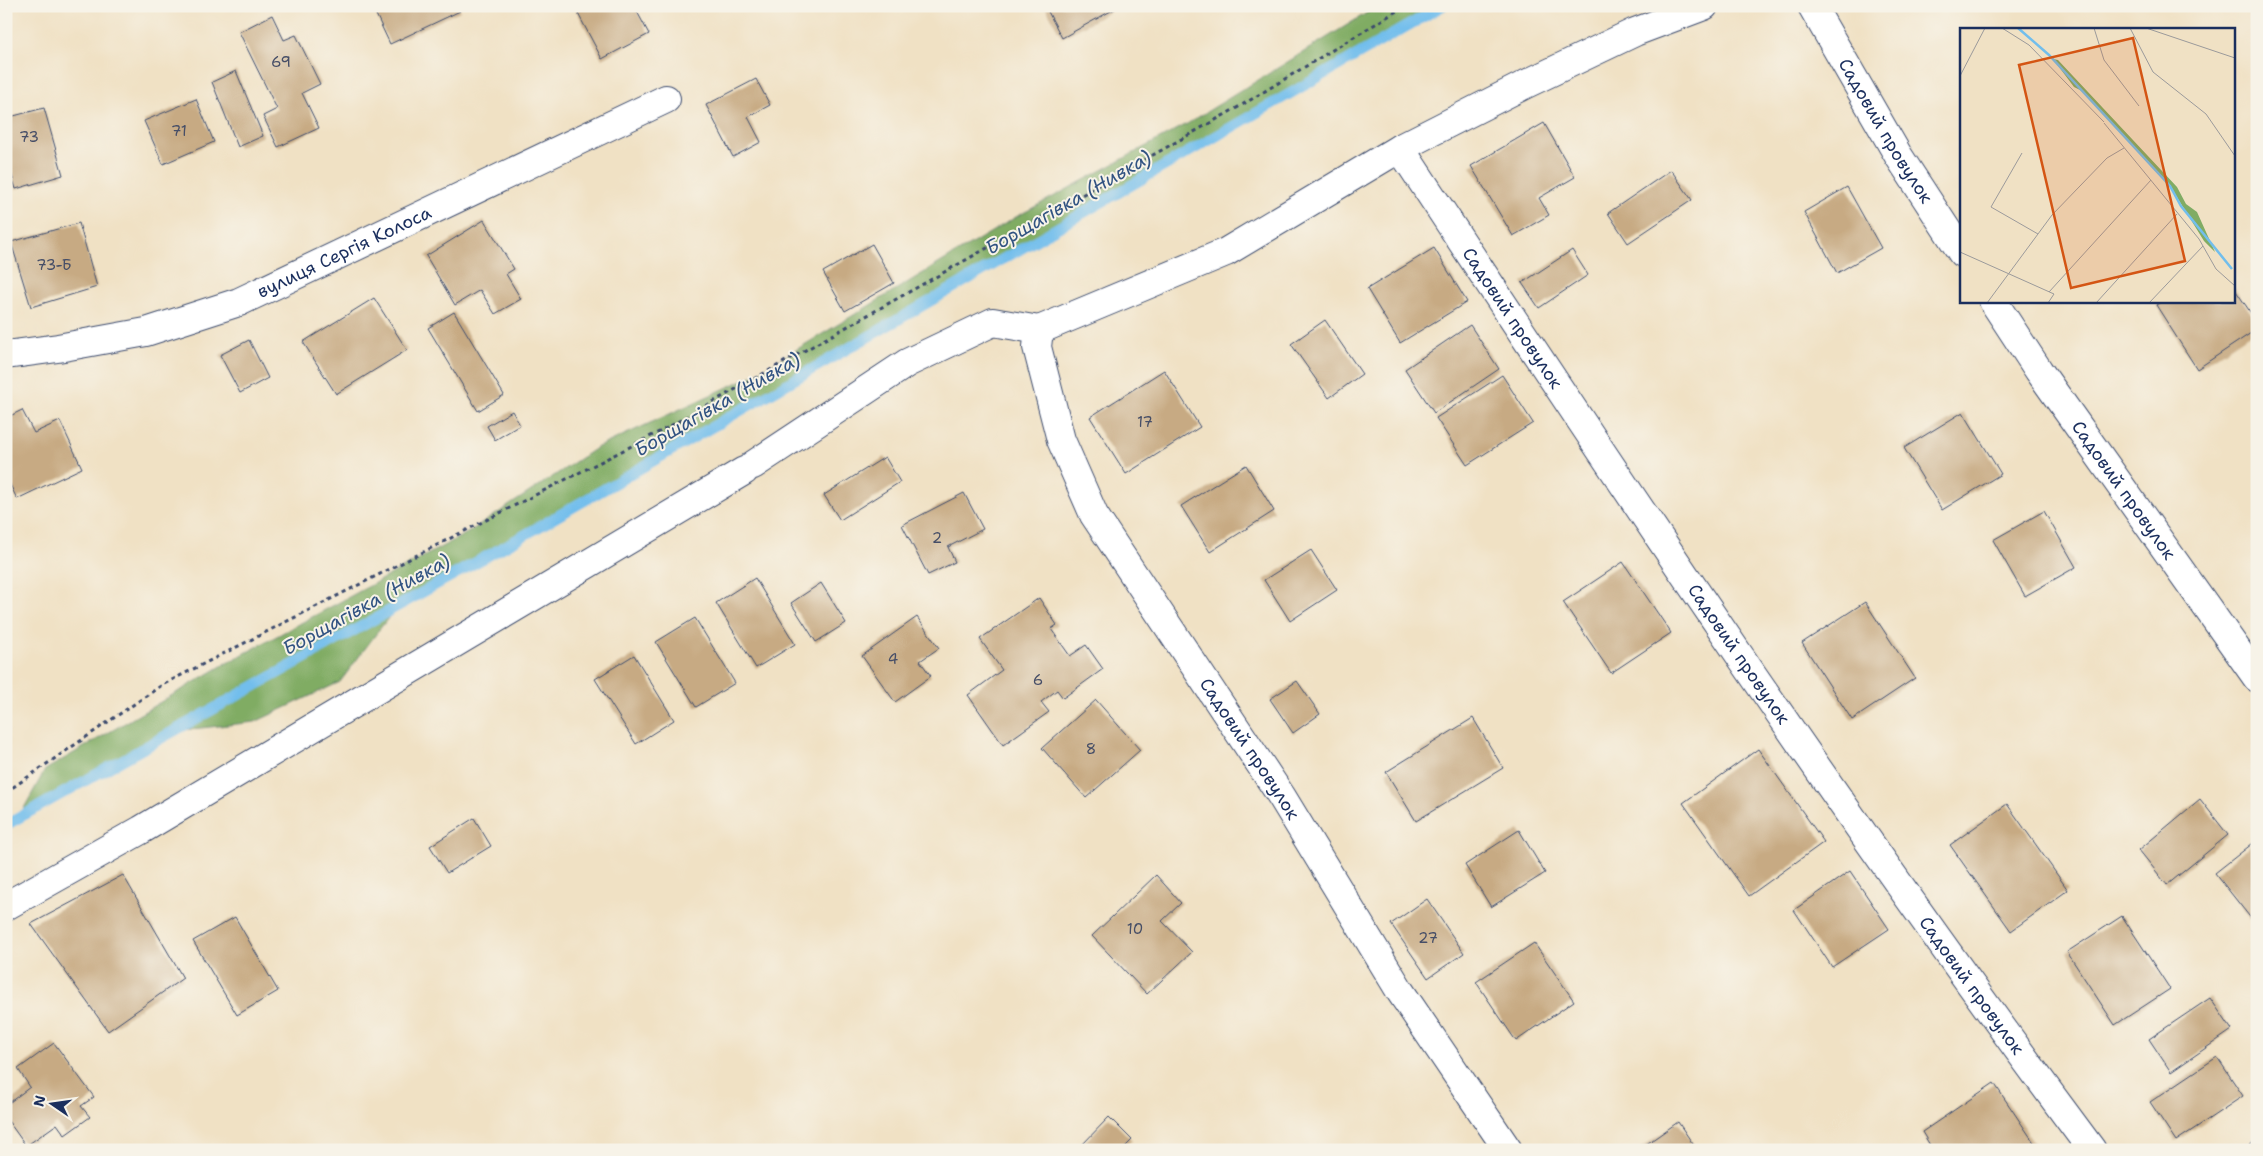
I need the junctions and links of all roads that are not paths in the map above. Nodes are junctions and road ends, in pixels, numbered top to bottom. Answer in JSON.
{"nodes":[{"id":1,"x":1704,"y":6,"type":"edge"},
{"id":2,"x":1812,"y":6,"type":"edge"},
{"id":3,"x":666,"y":99,"type":"dead end"},
{"id":4,"x":1400,"y":148,"type":"junction"},
{"id":5,"x":1960,"y":250,"type":"edge"},
{"id":6,"x":1994,"y":302,"type":"edge"},
{"id":7,"x":1039,"y":330,"type":"junction"},
{"id":8,"x":6,"y":355,"type":"edge"},
{"id":9,"x":2257,"y":678,"type":"edge"},
{"id":10,"x":6,"y":906,"type":"edge"},
{"id":11,"x":1508,"y":1150,"type":"edge"},
{"id":12,"x":2092,"y":1150,"type":"edge"}],
"edges":[{"from":1,"to":4,"type":"street"},
{"from":2,"to":5,"type":"street","name":"Садовий провулок"},
{"from":3,"to":8,"type":"street","name":"вулиця Сергія Колоса"},
{"from":4,"to":7,"type":"street"},
{"from":4,"to":12,"type":"street","name":"Садовий провулок"},
{"from":6,"to":9,"type":"street","name":"Садовий провулок"},
{"from":7,"to":10,"type":"street"},
{"from":7,"to":11,"type":"street","name":"Садовий провулок"}]}
